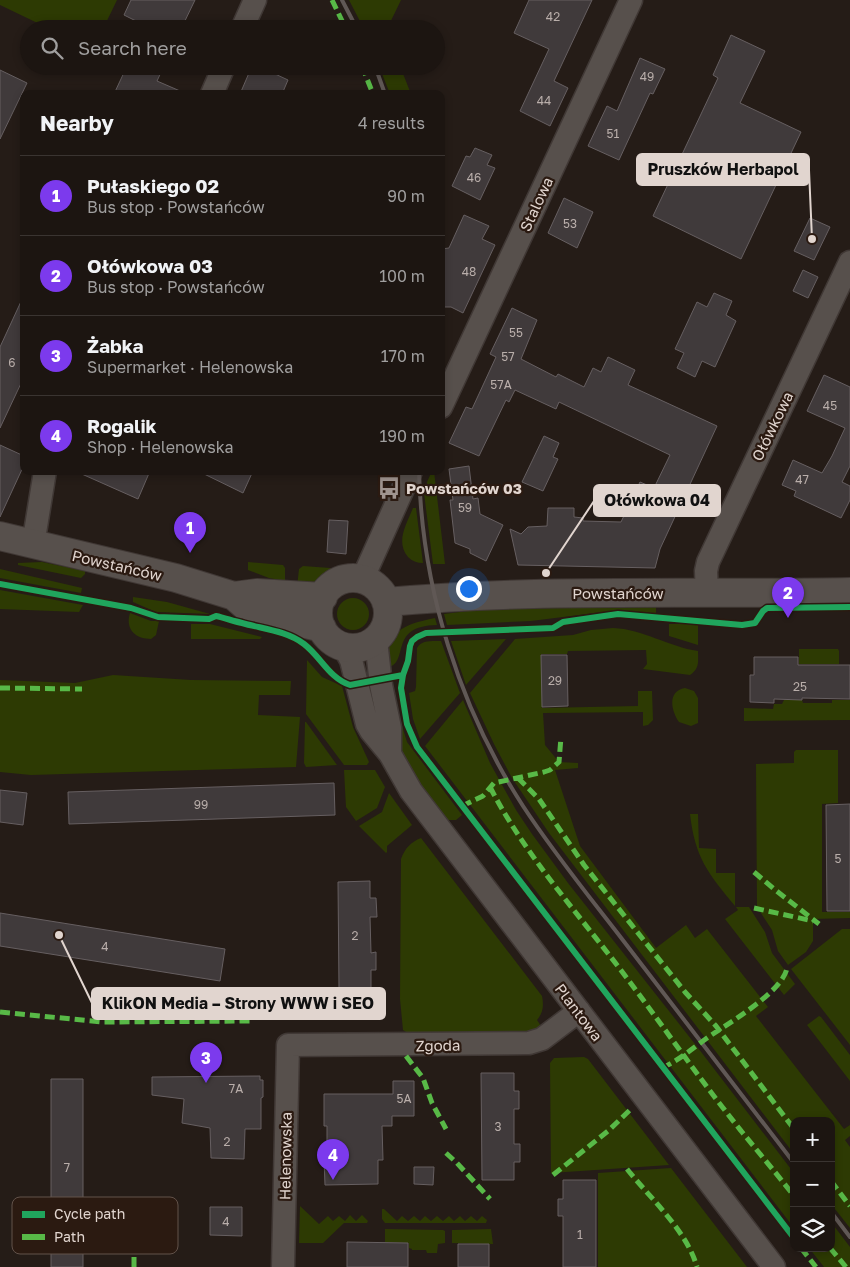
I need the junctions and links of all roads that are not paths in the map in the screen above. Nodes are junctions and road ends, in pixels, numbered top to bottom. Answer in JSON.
{"nodes":[{"id":1,"x":255,"y":0,"type":"edge"},
{"id":2,"x":631,"y":0,"type":"edge"},
{"id":3,"x":246,"y":20,"type":"edge"},
{"id":4,"x":220,"y":75,"type":"edge"},
{"id":5,"x":214,"y":90,"type":"edge"},
{"id":6,"x":850,"y":262,"type":"edge"},
{"id":7,"x":445,"y":398,"type":"edge"},
{"id":8,"x":44,"y":475,"type":"edge"},
{"id":9,"x":409,"y":475,"type":"edge"},
{"id":10,"x":0,"y":536,"type":"edge"},
{"id":11,"x":33,"y":545,"type":"junction"},
{"id":12,"x":362,"y":580,"type":"junction"},
{"id":13,"x":850,"y":592,"type":"edge"},
{"id":14,"x":707,"y":594,"type":"junction"},
{"id":15,"x":234,"y":596,"type":"junction"},
{"id":16,"x":323,"y":597,"type":"junction"},
{"id":17,"x":386,"y":602,"type":"junction"},
{"id":18,"x":322,"y":628,"type":"junction"},
{"id":19,"x":376,"y":640,"type":"junction"},
{"id":20,"x":343,"y":646,"type":"junction"},
{"id":21,"x":390,"y":754,"type":"junction"},
{"id":22,"x":579,"y":1011,"type":"junction"},
{"id":23,"x":288,"y":1045,"type":"joint"},
{"id":24,"x":283,"y":1267,"type":"edge"},
{"id":25,"x":774,"y":1267,"type":"edge"}],
"edges":[{"from":1,"to":3,"type":"street"},
{"from":2,"to":7,"type":"street","name":"Stalowa"},
{"from":4,"to":5,"type":"street"},
{"from":6,"to":14,"type":"street","name":"Ołówkowa"},
{"from":8,"to":11,"type":"street"},
{"from":9,"to":12,"type":"street"},
{"from":10,"to":11,"type":"street","name":"Powstańców"},
{"from":11,"to":15,"type":"street","name":"Powstańców"},
{"from":12,"to":16,"type":"street"},
{"from":12,"to":17,"type":"street"},
{"from":13,"to":14,"type":"street","name":"Powstańców"},
{"from":14,"to":17,"type":"street","name":"Powstańców"},
{"from":15,"to":16,"type":"street","name":"Powstańców"},
{"from":15,"to":18,"type":"street","name":"Powstańców"},
{"from":16,"to":18,"type":"street"},
{"from":17,"to":19,"type":"street"},
{"from":18,"to":20,"type":"street"},
{"from":19,"to":20,"type":"street"},
{"from":19,"to":21,"type":"street","name":"Plantowa"},
{"from":20,"to":21,"type":"street","name":"Plantowa"},
{"from":21,"to":22,"type":"street","name":"Plantowa"},
{"from":22,"to":23,"type":"street","name":"Zgoda"},
{"from":22,"to":25,"type":"street","name":"Plantowa"},
{"from":23,"to":24,"type":"street","name":"Helenowska"}]}
